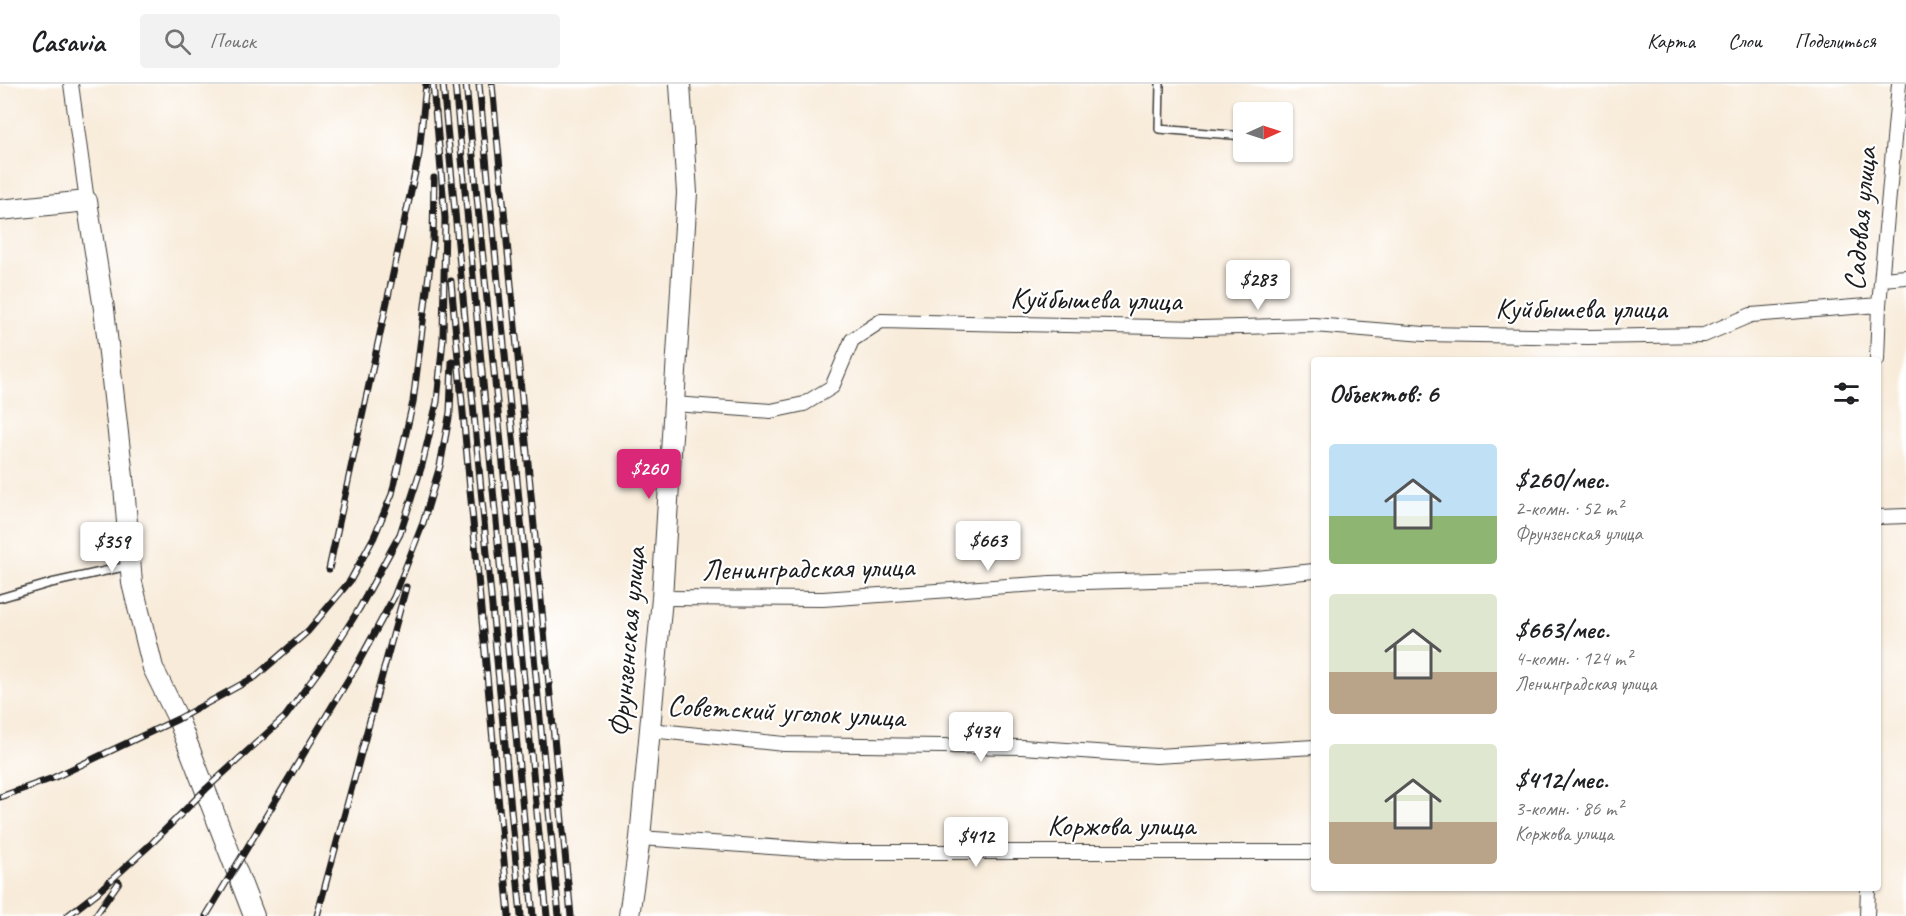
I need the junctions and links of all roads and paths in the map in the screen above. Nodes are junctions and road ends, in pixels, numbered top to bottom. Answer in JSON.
{"nodes":[{"id":1,"x":71,"y":84,"type":"edge"},
{"id":2,"x":680,"y":84,"type":"edge"},
{"id":3,"x":1160,"y":84,"type":"edge"},
{"id":4,"x":1899,"y":84,"type":"edge"},
{"id":5,"x":1233,"y":135,"type":"edge"},
{"id":6,"x":87,"y":201,"type":"junction"},
{"id":7,"x":0,"y":210,"type":"edge"},
{"id":8,"x":1906,"y":277,"type":"edge"},
{"id":9,"x":1882,"y":279,"type":"junction"},
{"id":10,"x":1879,"y":305,"type":"junction"},
{"id":11,"x":1877,"y":357,"type":"edge"},
{"id":12,"x":674,"y":405,"type":"junction"},
{"id":13,"x":1906,"y":516,"type":"edge"},
{"id":14,"x":1881,"y":517,"type":"edge"},
{"id":15,"x":130,"y":565,"type":"junction"},
{"id":16,"x":1311,"y":571,"type":"edge"},
{"id":17,"x":0,"y":598,"type":"edge"},
{"id":18,"x":662,"y":598,"type":"junction"},
{"id":19,"x":650,"y":730,"type":"junction"},
{"id":20,"x":1311,"y":747,"type":"edge"},
{"id":21,"x":640,"y":838,"type":"junction"},
{"id":22,"x":1311,"y":852,"type":"edge"},
{"id":23,"x":1864,"y":891,"type":"edge"},
{"id":24,"x":254,"y":916,"type":"edge"},
{"id":25,"x":628,"y":916,"type":"edge"},
{"id":26,"x":1867,"y":916,"type":"edge"}],
"edges":[{"from":1,"to":6,"type":"street"},
{"from":2,"to":12,"type":"street","name":"Фрунзенская улица"},
{"from":3,"to":5,"type":"lane"},
{"from":4,"to":9,"type":"street","name":"Садовая улица"},
{"from":6,"to":7,"type":"street"},
{"from":6,"to":15,"type":"street"},
{"from":8,"to":9,"type":"street"},
{"from":9,"to":10,"type":"street","name":"Садовая улица"},
{"from":10,"to":11,"type":"street","name":"Садовая улица"},
{"from":10,"to":12,"type":"street","name":"Куйбышева улица"},
{"from":12,"to":18,"type":"street","name":"Фрунзенская улица"},
{"from":13,"to":14,"type":"street"},
{"from":15,"to":17,"type":"lane"},
{"from":15,"to":24,"type":"street"},
{"from":16,"to":18,"type":"street","name":"Ленинградская улица"},
{"from":18,"to":19,"type":"street","name":"Фрунзенская улица"},
{"from":19,"to":20,"type":"street","name":"Советский уголок улица"},
{"from":19,"to":21,"type":"street","name":"Фрунзенская улица"},
{"from":21,"to":22,"type":"street","name":"Коржова улица"},
{"from":21,"to":25,"type":"street","name":"Фрунзенская улица"},
{"from":23,"to":26,"type":"street"}]}
